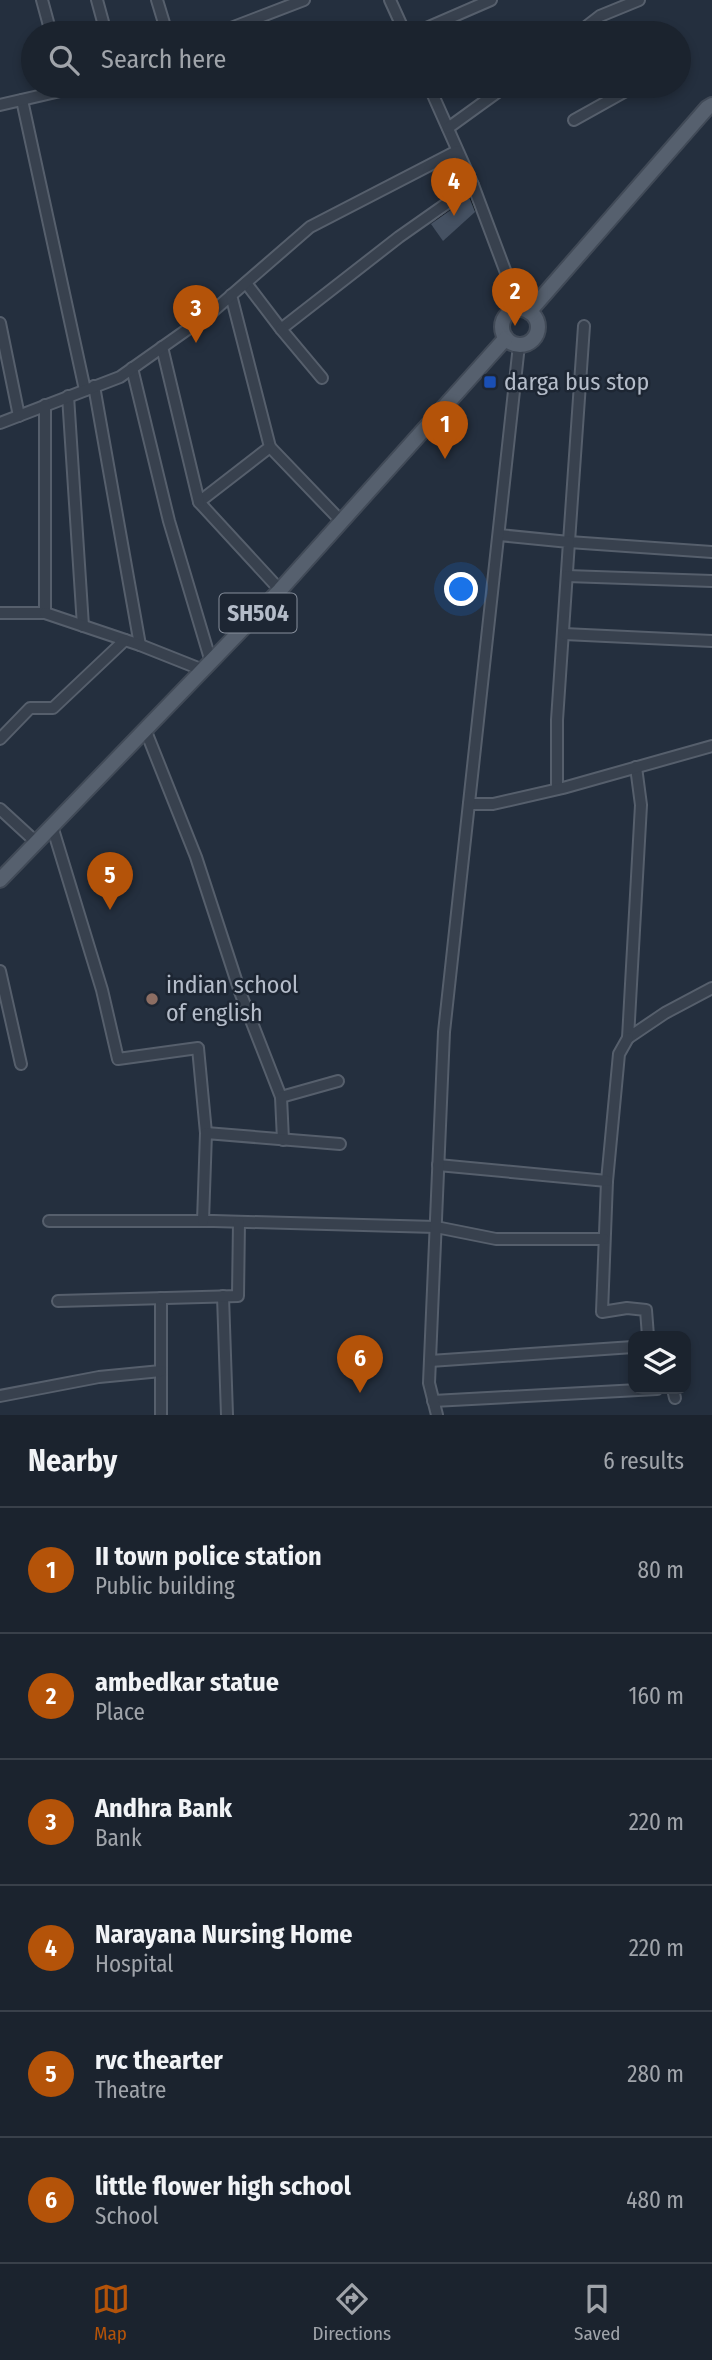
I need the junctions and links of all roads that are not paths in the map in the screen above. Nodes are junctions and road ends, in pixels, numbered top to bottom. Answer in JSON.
{"nodes":[{"id":1,"x":42,"y":0,"type":"edge"},
{"id":2,"x":97,"y":0,"type":"edge"},
{"id":3,"x":157,"y":0,"type":"edge"},
{"id":4,"x":304,"y":0,"type":"edge"},
{"id":5,"x":390,"y":0,"type":"edge"},
{"id":6,"x":491,"y":0,"type":"edge"},
{"id":7,"x":639,"y":0,"type":"edge"},
{"id":8,"x":48,"y":21,"type":"edge"},
{"id":9,"x":103,"y":21,"type":"edge"},
{"id":10,"x":163,"y":21,"type":"edge"},
{"id":11,"x":249,"y":21,"type":"edge"},
{"id":12,"x":400,"y":21,"type":"edge"},
{"id":13,"x":443,"y":21,"type":"edge"},
{"id":14,"x":594,"y":21,"type":"edge"},
{"id":15,"x":29,"y":98,"type":"edge"},
{"id":16,"x":434,"y":98,"type":"edge"},
{"id":17,"x":489,"y":98,"type":"edge"},
{"id":18,"x":613,"y":98,"type":"edge"},
{"id":19,"x":22,"y":100,"type":"junction"},
{"id":20,"x":0,"y":104,"type":"edge"},
{"id":21,"x":712,"y":106,"type":"edge"},
{"id":22,"x":574,"y":120,"type":"dead end"},
{"id":23,"x":447,"y":128,"type":"junction"},
{"id":24,"x":457,"y":150,"type":"junction"},
{"id":25,"x":473,"y":185,"type":"junction"},
{"id":26,"x":246,"y":283,"type":"junction"},
{"id":27,"x":231,"y":295,"type":"junction"},
{"id":28,"x":525,"y":311,"type":"junction"},
{"id":29,"x":0,"y":323,"type":"edge"},
{"id":30,"x":584,"y":326,"type":"dead end"},
{"id":31,"x":281,"y":329,"type":"junction"},
{"id":32,"x":512,"y":342,"type":"junction"},
{"id":33,"x":162,"y":347,"type":"junction"},
{"id":34,"x":132,"y":368,"type":"junction"},
{"id":35,"x":322,"y":379,"type":"dead end"},
{"id":36,"x":90,"y":388,"type":"junction"},
{"id":37,"x":68,"y":397,"type":"junction"},
{"id":38,"x":45,"y":405,"type":"junction"},
{"id":39,"x":19,"y":416,"type":"junction"},
{"id":40,"x":0,"y":423,"type":"edge"},
{"id":41,"x":270,"y":446,"type":"junction"},
{"id":42,"x":199,"y":502,"type":"junction"},
{"id":43,"x":341,"y":521,"type":"junction"},
{"id":44,"x":499,"y":535,"type":"junction"},
{"id":45,"x":569,"y":542,"type":"junction"},
{"id":46,"x":712,"y":552,"type":"edge"},
{"id":47,"x":567,"y":576,"type":"junction"},
{"id":48,"x":712,"y":581,"type":"edge"},
{"id":49,"x":280,"y":590,"type":"junction"},
{"id":50,"x":0,"y":612,"type":"edge"},
{"id":51,"x":45,"y":614,"type":"junction"},
{"id":52,"x":83,"y":626,"type":"junction"},
{"id":53,"x":564,"y":634,"type":"junction"},
{"id":54,"x":125,"y":640,"type":"junction"},
{"id":55,"x":712,"y":641,"type":"edge"},
{"id":56,"x":139,"y":645,"type":"junction"},
{"id":57,"x":207,"y":666,"type":"junction"},
{"id":58,"x":145,"y":729,"type":"junction"},
{"id":59,"x":0,"y":739,"type":"edge"},
{"id":60,"x":712,"y":746,"type":"edge"},
{"id":61,"x":636,"y":767,"type":"junction"},
{"id":62,"x":557,"y":789,"type":"junction"},
{"id":63,"x":469,"y":804,"type":"junction"},
{"id":64,"x":0,"y":809,"type":"edge"},
{"id":65,"x":52,"y":826,"type":"junction"},
{"id":66,"x":36,"y":842,"type":"junction"},
{"id":67,"x":0,"y":880,"type":"edge"},
{"id":68,"x":0,"y":971,"type":"edge"},
{"id":69,"x":712,"y":988,"type":"edge"},
{"id":70,"x":628,"y":1038,"type":"junction"},
{"id":71,"x":21,"y":1064,"type":"dead end"},
{"id":72,"x":338,"y":1081,"type":"dead end"},
{"id":73,"x":281,"y":1097,"type":"junction"},
{"id":74,"x":206,"y":1133,"type":"junction"},
{"id":75,"x":283,"y":1140,"type":"junction"},
{"id":76,"x":340,"y":1144,"type":"dead end"},
{"id":77,"x":438,"y":1165,"type":"junction"},
{"id":78,"x":607,"y":1181,"type":"junction"},
{"id":79,"x":49,"y":1221,"type":"dead end"},
{"id":80,"x":202,"y":1222,"type":"junction"},
{"id":81,"x":239,"y":1222,"type":"junction"},
{"id":82,"x":436,"y":1227,"type":"junction"},
{"id":83,"x":604,"y":1239,"type":"junction"},
{"id":84,"x":223,"y":1296,"type":"junction"},
{"id":85,"x":161,"y":1298,"type":"junction"},
{"id":86,"x":58,"y":1301,"type":"dead end"},
{"id":87,"x":648,"y":1331,"type":"edge"},
{"id":88,"x":628,"y":1348,"type":"edge"},
{"id":89,"x":430,"y":1361,"type":"junction"},
{"id":90,"x":161,"y":1371,"type":"junction"},
{"id":91,"x":628,"y":1391,"type":"edge"},
{"id":92,"x":0,"y":1396,"type":"edge"},
{"id":93,"x":433,"y":1401,"type":"junction"},
{"id":94,"x":161,"y":1415,"type":"edge"},
{"id":95,"x":227,"y":1415,"type":"edge"},
{"id":96,"x":437,"y":1415,"type":"edge"}],
"edges":[{"from":1,"to":8,"type":"street"},
{"from":2,"to":9,"type":"street"},
{"from":3,"to":10,"type":"street"},
{"from":4,"to":11,"type":"street"},
{"from":5,"to":12,"type":"street"},
{"from":6,"to":13,"type":"street"},
{"from":7,"to":14,"type":"street"},
{"from":15,"to":19,"type":"street"},
{"from":16,"to":23,"type":"street"},
{"from":17,"to":23,"type":"street"},
{"from":18,"to":22,"type":"street"},
{"from":19,"to":20,"type":"street"},
{"from":19,"to":36,"type":"street"},
{"from":21,"to":28,"type":"main road","number":"SH504"},
{"from":23,"to":24,"type":"street"},
{"from":24,"to":25,"type":"street"},
{"from":24,"to":26,"type":"street"},
{"from":25,"to":28,"type":"street"},
{"from":25,"to":31,"type":"street"},
{"from":26,"to":27,"type":"street"},
{"from":26,"to":31,"type":"street"},
{"from":27,"to":33,"type":"street"},
{"from":27,"to":41,"type":"street"},
{"from":28,"to":32,"type":"main road","number":"SH504"},
{"from":28,"to":32,"type":"main road","number":"SH504"},
{"from":29,"to":39,"type":"street"},
{"from":30,"to":45,"type":"street"},
{"from":31,"to":35,"type":"street"},
{"from":32,"to":43,"type":"main road","number":"SH504"},
{"from":32,"to":44,"type":"street"},
{"from":33,"to":34,"type":"street"},
{"from":33,"to":42,"type":"street"},
{"from":34,"to":36,"type":"street"},
{"from":34,"to":57,"type":"street"},
{"from":36,"to":37,"type":"street"},
{"from":36,"to":56,"type":"street"},
{"from":37,"to":38,"type":"street"},
{"from":37,"to":52,"type":"street"},
{"from":38,"to":39,"type":"street"},
{"from":38,"to":51,"type":"street"},
{"from":39,"to":40,"type":"street"},
{"from":41,"to":42,"type":"street"},
{"from":41,"to":43,"type":"street"},
{"from":42,"to":49,"type":"street"},
{"from":43,"to":49,"type":"main road","number":"SH504"},
{"from":44,"to":45,"type":"street"},
{"from":44,"to":63,"type":"street"},
{"from":45,"to":46,"type":"street"},
{"from":45,"to":47,"type":"street"},
{"from":47,"to":48,"type":"street"},
{"from":47,"to":53,"type":"street"},
{"from":49,"to":57,"type":"main road","number":"SH504"},
{"from":50,"to":51,"type":"street"},
{"from":51,"to":52,"type":"street"},
{"from":52,"to":54,"type":"street"},
{"from":53,"to":55,"type":"street"},
{"from":53,"to":62,"type":"street"},
{"from":54,"to":56,"type":"street"},
{"from":54,"to":59,"type":"street"},
{"from":56,"to":57,"type":"street"},
{"from":57,"to":58,"type":"main road","number":"SH504"},
{"from":58,"to":65,"type":"main road","number":"SH504"},
{"from":58,"to":73,"type":"street"},
{"from":60,"to":61,"type":"street"},
{"from":61,"to":62,"type":"street"},
{"from":61,"to":70,"type":"street"},
{"from":62,"to":63,"type":"street"},
{"from":63,"to":77,"type":"street"},
{"from":64,"to":66,"type":"street"},
{"from":65,"to":66,"type":"main road","number":"SH504"},
{"from":65,"to":74,"type":"street"},
{"from":66,"to":67,"type":"main road","number":"SH504"},
{"from":68,"to":71,"type":"street"},
{"from":69,"to":70,"type":"street"},
{"from":70,"to":78,"type":"street"},
{"from":72,"to":73,"type":"street"},
{"from":73,"to":75,"type":"street"},
{"from":74,"to":75,"type":"street"},
{"from":74,"to":80,"type":"street"},
{"from":75,"to":76,"type":"street"},
{"from":77,"to":78,"type":"street"},
{"from":77,"to":82,"type":"street"},
{"from":78,"to":83,"type":"street"},
{"from":79,"to":80,"type":"street"},
{"from":80,"to":81,"type":"street"},
{"from":81,"to":82,"type":"street"},
{"from":81,"to":84,"type":"street"},
{"from":82,"to":83,"type":"street"},
{"from":82,"to":89,"type":"street"},
{"from":83,"to":87,"type":"street"},
{"from":84,"to":85,"type":"street"},
{"from":84,"to":95,"type":"street"},
{"from":85,"to":86,"type":"street"},
{"from":85,"to":90,"type":"street"},
{"from":88,"to":89,"type":"street"},
{"from":89,"to":93,"type":"street"},
{"from":90,"to":92,"type":"street"},
{"from":90,"to":94,"type":"street"},
{"from":91,"to":93,"type":"street"},
{"from":93,"to":96,"type":"street"}]}
